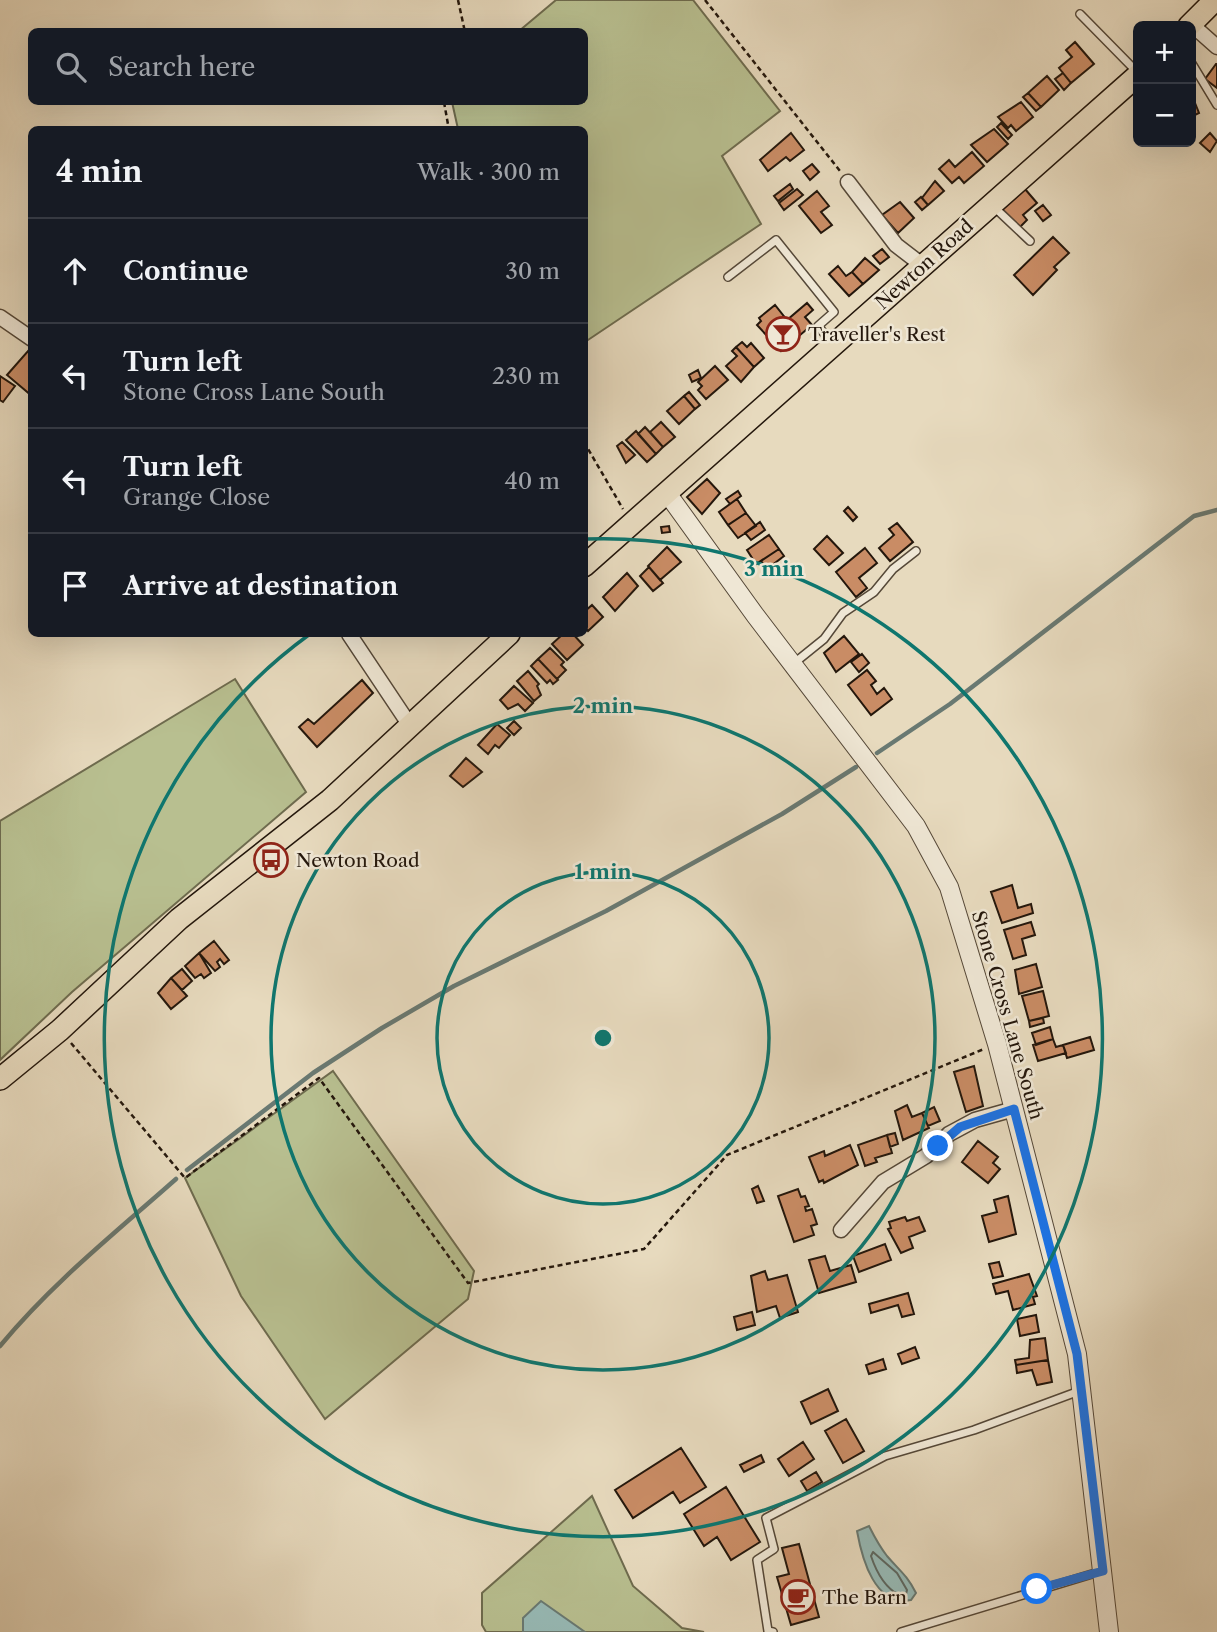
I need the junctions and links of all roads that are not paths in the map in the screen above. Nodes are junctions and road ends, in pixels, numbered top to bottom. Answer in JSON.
{"nodes":[{"id":1,"x":1214,"y":0,"type":"edge"},
{"id":2,"x":1080,"y":14,"type":"dead end"},
{"id":3,"x":1194,"y":21,"type":"edge"},
{"id":4,"x":1196,"y":30,"type":"edge"},
{"id":5,"x":1217,"y":47,"type":"edge"},
{"id":6,"x":1133,"y":69,"type":"edge"},
{"id":7,"x":1196,"y":70,"type":"edge"},
{"id":8,"x":1133,"y":78,"type":"edge"},
{"id":9,"x":1217,"y":105,"type":"edge"},
{"id":10,"x":848,"y":182,"type":"road end"},
{"id":11,"x":991,"y":204,"type":"junction"},
{"id":12,"x":1030,"y":241,"type":"dead end"},
{"id":13,"x":922,"y":265,"type":"junction"},
{"id":14,"x":728,"y":277,"type":"dead end"},
{"id":15,"x":0,"y":317,"type":"edge"},
{"id":16,"x":28,"y":336,"type":"edge"},
{"id":17,"x":833,"y":344,"type":"junction"},
{"id":18,"x":667,"y":492,"type":"junction"},
{"id":19,"x":916,"y":551,"type":"dead end"},
{"id":20,"x":588,"y":562,"type":"edge"},
{"id":21,"x":351,"y":637,"type":"edge"},
{"id":22,"x":506,"y":637,"type":"edge"},
{"id":23,"x":792,"y":664,"type":"junction"},
{"id":24,"x":409,"y":724,"type":"junction"},
{"id":25,"x":0,"y":1079,"type":"edge"},
{"id":26,"x":1014,"y":1109,"type":"junction"},
{"id":27,"x":841,"y":1230,"type":"dead end"},
{"id":28,"x":1082,"y":1390,"type":"junction"},
{"id":29,"x":1103,"y":1571,"type":"junction"},
{"id":30,"x":773,"y":1632,"type":"edge"},
{"id":31,"x":901,"y":1632,"type":"edge"},
{"id":32,"x":1110,"y":1632,"type":"edge"}],
"edges":[{"from":1,"to":3,"type":"main road"},
{"from":2,"to":6,"type":"lane"},
{"from":4,"to":5,"type":"street"},
{"from":7,"to":9,"type":"lane"},
{"from":8,"to":11,"type":"main road","name":"Newton Road"},
{"from":10,"to":13,"type":"street"},
{"from":11,"to":12,"type":"lane"},
{"from":11,"to":13,"type":"main road","name":"Newton Road"},
{"from":13,"to":17,"type":"main road","name":"Newton Road"},
{"from":14,"to":17,"type":"lane"},
{"from":15,"to":16,"type":"street"},
{"from":17,"to":18,"type":"main road","name":"Newton Road"},
{"from":18,"to":20,"type":"main road","name":"Newton Road"},
{"from":18,"to":23,"type":"street","name":"Stone Cross Lane South"},
{"from":19,"to":23,"type":"lane"},
{"from":21,"to":24,"type":"street"},
{"from":22,"to":24,"type":"main road"},
{"from":23,"to":26,"type":"street","name":"Stone Cross Lane South"},
{"from":24,"to":25,"type":"main road"},
{"from":26,"to":27,"type":"street"},
{"from":26,"to":28,"type":"street","name":"Stone Cross Lane South"},
{"from":28,"to":29,"type":"street","name":"Stone Cross Lane South"},
{"from":28,"to":30,"type":"lane"},
{"from":29,"to":31,"type":"lane"},
{"from":29,"to":32,"type":"street","name":"Stone Cross Lane South"}]}
